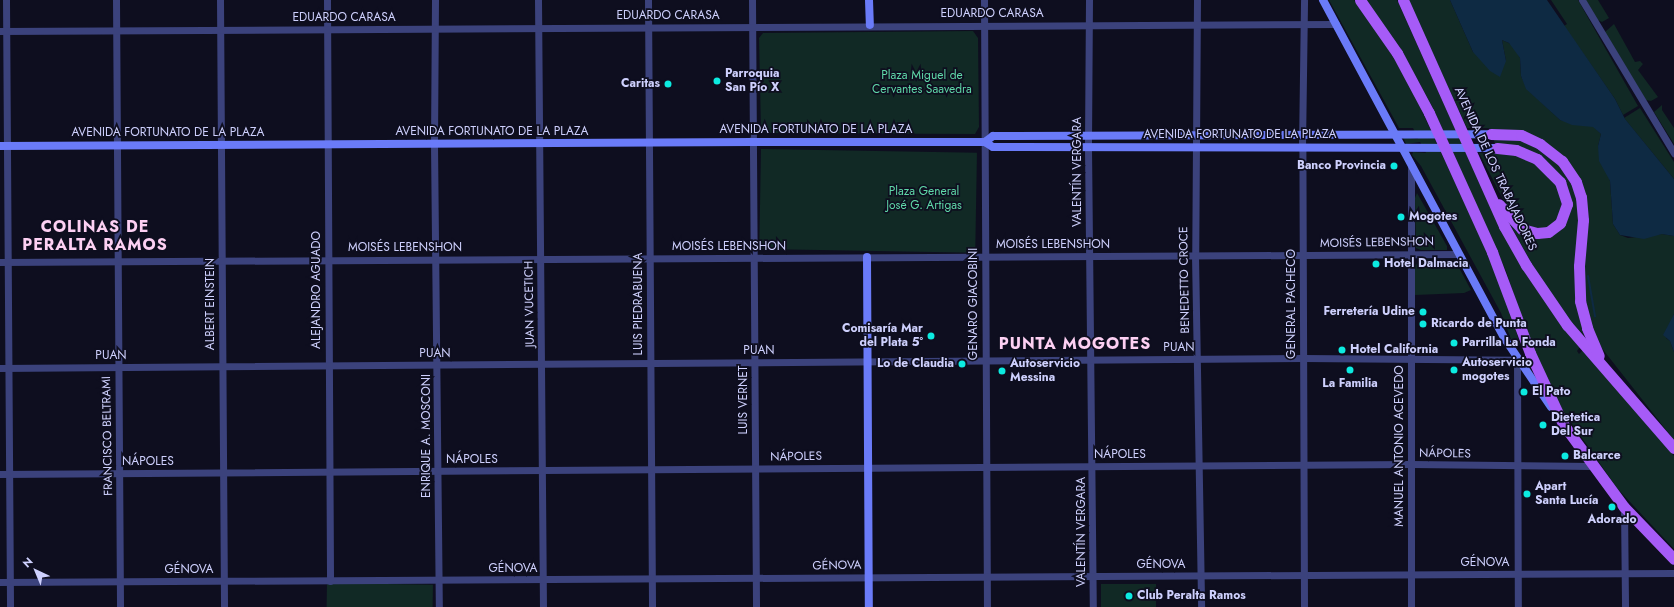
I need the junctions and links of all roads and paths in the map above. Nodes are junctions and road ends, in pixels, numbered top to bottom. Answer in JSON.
{"nodes":[{"id":1,"x":6,"y":0,"type":"edge"},
{"id":2,"x":116,"y":0,"type":"edge"},
{"id":3,"x":220,"y":0,"type":"edge"},
{"id":4,"x":327,"y":0,"type":"edge"},
{"id":5,"x":435,"y":0,"type":"edge"},
{"id":6,"x":538,"y":0,"type":"edge"},
{"id":7,"x":648,"y":0,"type":"edge"},
{"id":8,"x":752,"y":0,"type":"edge"},
{"id":9,"x":869,"y":0,"type":"edge"},
{"id":10,"x":984,"y":0,"type":"edge"},
{"id":11,"x":1090,"y":0,"type":"edge"},
{"id":12,"x":1197,"y":0,"type":"edge"},
{"id":13,"x":1304,"y":0,"type":"edge"},
{"id":14,"x":1323,"y":0,"type":"edge"},
{"id":15,"x":1360,"y":0,"type":"edge"},
{"id":16,"x":1403,"y":0,"type":"edge"},
{"id":17,"x":1582,"y":0,"type":"edge"},
{"id":18,"x":1090,"y":24,"type":"junction"},
{"id":19,"x":1197,"y":24,"type":"junction"},
{"id":20,"x":1303,"y":24,"type":"junction"},
{"id":21,"x":1336,"y":24,"type":"junction"},
{"id":22,"x":984,"y":25,"type":"junction"},
{"id":23,"x":752,"y":26,"type":"junction"},
{"id":24,"x":870,"y":26,"type":"junction"},
{"id":25,"x":648,"y":27,"type":"junction"},
{"id":26,"x":435,"y":28,"type":"junction"},
{"id":27,"x":538,"y":28,"type":"junction"},
{"id":28,"x":221,"y":29,"type":"junction"},
{"id":29,"x":327,"y":29,"type":"junction"},
{"id":30,"x":116,"y":30,"type":"junction"},
{"id":31,"x":3,"y":31,"type":"edge"},
{"id":32,"x":1393,"y":133,"type":"junction"},
{"id":33,"x":1196,"y":134,"type":"junction"},
{"id":34,"x":1302,"y":134,"type":"junction"},
{"id":35,"x":1491,"y":134,"type":"joint"},
{"id":36,"x":1088,"y":135,"type":"junction"},
{"id":37,"x":649,"y":142,"type":"junction"},
{"id":38,"x":753,"y":142,"type":"junction"},
{"id":39,"x":984,"y":142,"type":"junction"},
{"id":40,"x":221,"y":144,"type":"junction"},
{"id":41,"x":328,"y":144,"type":"junction"},
{"id":42,"x":434,"y":144,"type":"junction"},
{"id":43,"x":540,"y":144,"type":"junction"},
{"id":44,"x":116,"y":145,"type":"junction"},
{"id":45,"x":3,"y":146,"type":"edge"},
{"id":46,"x":1088,"y":147,"type":"junction"},
{"id":47,"x":1196,"y":147,"type":"junction"},
{"id":48,"x":1302,"y":147,"type":"junction"},
{"id":49,"x":1401,"y":147,"type":"junction"},
{"id":50,"x":1497,"y":148,"type":"joint"},
{"id":51,"x":1674,"y":153,"type":"edge"},
{"id":52,"x":1410,"y":164,"type":"junction"},
{"id":53,"x":1491,"y":194,"type":"junction"},
{"id":54,"x":1411,"y":254,"type":"junction"},
{"id":55,"x":1458,"y":254,"type":"junction"},
{"id":56,"x":1090,"y":255,"type":"junction"},
{"id":57,"x":1195,"y":255,"type":"junction"},
{"id":58,"x":1302,"y":255,"type":"junction"},
{"id":59,"x":985,"y":256,"type":"junction"},
{"id":60,"x":867,"y":257,"type":"junction"},
{"id":61,"x":650,"y":258,"type":"junction"},
{"id":62,"x":754,"y":258,"type":"junction"},
{"id":63,"x":437,"y":259,"type":"junction"},
{"id":64,"x":541,"y":259,"type":"junction"},
{"id":65,"x":222,"y":260,"type":"junction"},
{"id":66,"x":328,"y":260,"type":"junction"},
{"id":67,"x":117,"y":261,"type":"junction"},
{"id":68,"x":4,"y":262,"type":"edge"},
{"id":69,"x":1303,"y":358,"type":"junction"},
{"id":70,"x":1197,"y":359,"type":"junction"},
{"id":71,"x":986,"y":360,"type":"junction"},
{"id":72,"x":1092,"y":360,"type":"junction"},
{"id":73,"x":1411,"y":360,"type":"junction"},
{"id":74,"x":1517,"y":360,"type":"junction"},
{"id":75,"x":867,"y":361,"type":"junction"},
{"id":76,"x":754,"y":362,"type":"junction"},
{"id":77,"x":651,"y":363,"type":"junction"},
{"id":78,"x":437,"y":364,"type":"junction"},
{"id":79,"x":542,"y":364,"type":"junction"},
{"id":80,"x":329,"y":365,"type":"junction"},
{"id":81,"x":223,"y":366,"type":"junction"},
{"id":82,"x":118,"y":367,"type":"junction"},
{"id":83,"x":1605,"y":367,"type":"junction"},
{"id":84,"x":0,"y":368,"type":"edge"},
{"id":85,"x":8,"y":368,"type":"junction"},
{"id":86,"x":1563,"y":424,"type":"junction"},
{"id":87,"x":1674,"y":448,"type":"edge"},
{"id":88,"x":1411,"y":464,"type":"junction"},
{"id":89,"x":1517,"y":465,"type":"junction"},
{"id":90,"x":1092,"y":466,"type":"junction"},
{"id":91,"x":1200,"y":466,"type":"junction"},
{"id":92,"x":1304,"y":466,"type":"junction"},
{"id":93,"x":1593,"y":466,"type":"junction"},
{"id":94,"x":986,"y":467,"type":"junction"},
{"id":95,"x":868,"y":468,"type":"junction"},
{"id":96,"x":651,"y":469,"type":"junction"},
{"id":97,"x":755,"y":469,"type":"junction"},
{"id":98,"x":542,"y":470,"type":"junction"},
{"id":99,"x":329,"y":471,"type":"junction"},
{"id":100,"x":438,"y":471,"type":"junction"},
{"id":101,"x":223,"y":472,"type":"junction"},
{"id":102,"x":119,"y":473,"type":"junction"},
{"id":103,"x":0,"y":474,"type":"edge"},
{"id":104,"x":9,"y":474,"type":"junction"},
{"id":105,"x":1624,"y":507,"type":"junction"},
{"id":106,"x":1674,"y":558,"type":"edge"},
{"id":107,"x":1625,"y":572,"type":"junction"},
{"id":108,"x":1674,"y":573,"type":"edge"},
{"id":109,"x":1411,"y":574,"type":"junction"},
{"id":110,"x":1518,"y":574,"type":"junction"},
{"id":111,"x":1304,"y":575,"type":"junction"},
{"id":112,"x":1093,"y":576,"type":"junction"},
{"id":113,"x":1201,"y":576,"type":"junction"},
{"id":114,"x":868,"y":577,"type":"junction"},
{"id":115,"x":986,"y":577,"type":"junction"},
{"id":116,"x":756,"y":578,"type":"junction"},
{"id":117,"x":543,"y":579,"type":"junction"},
{"id":118,"x":652,"y":579,"type":"junction"},
{"id":119,"x":439,"y":580,"type":"junction"},
{"id":120,"x":224,"y":581,"type":"junction"},
{"id":121,"x":330,"y":581,"type":"junction"},
{"id":122,"x":0,"y":582,"type":"edge"},
{"id":123,"x":9,"y":582,"type":"junction"},
{"id":124,"x":120,"y":582,"type":"junction"},
{"id":125,"x":10,"y":607,"type":"edge"},
{"id":126,"x":120,"y":607,"type":"edge"},
{"id":127,"x":224,"y":607,"type":"edge"},
{"id":128,"x":439,"y":607,"type":"edge"},
{"id":129,"x":543,"y":607,"type":"edge"},
{"id":130,"x":652,"y":607,"type":"edge"},
{"id":131,"x":756,"y":607,"type":"edge"},
{"id":132,"x":869,"y":607,"type":"edge"},
{"id":133,"x":986,"y":607,"type":"edge"},
{"id":134,"x":1093,"y":607,"type":"edge"},
{"id":135,"x":1201,"y":607,"type":"edge"},
{"id":136,"x":1304,"y":607,"type":"edge"},
{"id":137,"x":1412,"y":607,"type":"edge"},
{"id":138,"x":1518,"y":607,"type":"edge"},
{"id":139,"x":1625,"y":607,"type":"edge"}],
"edges":[{"from":1,"to":31,"type":"street"},
{"from":2,"to":30,"type":"street","name":"FRANCISCO BELTRAMI"},
{"from":3,"to":28,"type":"street","name":"ALBERT EINSTEIN"},
{"from":4,"to":29,"type":"street","name":"ALEJANDRO AGUADO"},
{"from":5,"to":26,"type":"street","name":"ENRIQUE A. MOSCONI"},
{"from":6,"to":27,"type":"street","name":"JUAN VUCETICH"},
{"from":7,"to":25,"type":"street","name":"LUIS PIEDRABUENA"},
{"from":8,"to":23,"type":"street","name":"LUIS VERNET"},
{"from":9,"to":24,"type":"main road"},
{"from":10,"to":22,"type":"street","name":"GENARO GIACOBINI"},
{"from":11,"to":18,"type":"street","name":"VALENTÍN VERGARA"},
{"from":12,"to":19,"type":"street","name":"BENEDETTO CROCE"},
{"from":13,"to":20,"type":"street","name":"GENERAL PACHECO"},
{"from":14,"to":21,"type":"main road"},
{"from":15,"to":86,"type":"main road"},
{"from":16,"to":53,"type":"main road","name":"AVENIDA DE LOS TRABAJADORES"},
{"from":17,"to":51,"type":"street"},
{"from":18,"to":19,"type":"street","name":"EDUARDO CARASA"},
{"from":18,"to":22,"type":"street","name":"EDUARDO CARASA"},
{"from":18,"to":36,"type":"street","name":"VALENTÍN VERGARA"},
{"from":19,"to":20,"type":"street","name":"EDUARDO CARASA"},
{"from":19,"to":33,"type":"street","name":"BENEDETTO CROCE"},
{"from":20,"to":21,"type":"street","name":"EDUARDO CARASA"},
{"from":20,"to":34,"type":"street","name":"GENERAL PACHECO"},
{"from":21,"to":32,"type":"main road"},
{"from":22,"to":24,"type":"street","name":"EDUARDO CARASA"},
{"from":22,"to":39,"type":"street","name":"GENARO GIACOBINI"},
{"from":23,"to":24,"type":"street","name":"EDUARDO CARASA"},
{"from":23,"to":25,"type":"street","name":"EDUARDO CARASA"},
{"from":23,"to":38,"type":"street","name":"LUIS VERNET"},
{"from":25,"to":27,"type":"street","name":"EDUARDO CARASA"},
{"from":25,"to":37,"type":"street","name":"LUIS PIEDRABUENA"},
{"from":26,"to":27,"type":"street","name":"EDUARDO CARASA"},
{"from":26,"to":29,"type":"street","name":"EDUARDO CARASA"},
{"from":26,"to":42,"type":"street","name":"ENRIQUE A. MOSCONI"},
{"from":27,"to":43,"type":"street","name":"JUAN VUCETICH"},
{"from":28,"to":29,"type":"street","name":"EDUARDO CARASA"},
{"from":28,"to":30,"type":"street","name":"EDUARDO CARASA"},
{"from":28,"to":40,"type":"street","name":"ALBERT EINSTEIN"},
{"from":29,"to":41,"type":"street","name":"ALEJANDRO AGUADO"},
{"from":30,"to":31,"type":"street","name":"EDUARDO CARASA"},
{"from":30,"to":44,"type":"street","name":"FRANCISCO BELTRAMI"},
{"from":31,"to":45,"type":"street"},
{"from":32,"to":34,"type":"main road","name":"AVENIDA FORTUNATO DE LA PLAZA"},
{"from":32,"to":35,"type":"main road","name":"AVENIDA FORTUNATO DE LA PLAZA"},
{"from":32,"to":49,"type":"main road"},
{"from":33,"to":34,"type":"main road","name":"AVENIDA FORTUNATO DE LA PLAZA"},
{"from":33,"to":36,"type":"main road","name":"AVENIDA FORTUNATO DE LA PLAZA"},
{"from":33,"to":47,"type":"street","name":"BENEDETTO CROCE"},
{"from":34,"to":48,"type":"street","name":"GENERAL PACHECO"},
{"from":35,"to":83,"type":"main road"},
{"from":36,"to":39,"type":"main road","name":"AVENIDA FORTUNATO DE LA PLAZA"},
{"from":36,"to":46,"type":"street","name":"VALENTÍN VERGARA"},
{"from":37,"to":38,"type":"main road","name":"AVENIDA FORTUNATO DE LA PLAZA"},
{"from":37,"to":43,"type":"main road","name":"AVENIDA FORTUNATO DE LA PLAZA"},
{"from":37,"to":61,"type":"street","name":"LUIS PIEDRABUENA"},
{"from":38,"to":39,"type":"main road","name":"AVENIDA FORTUNATO DE LA PLAZA"},
{"from":38,"to":62,"type":"street","name":"LUIS VERNET"},
{"from":39,"to":46,"type":"main road","name":"AVENIDA FORTUNATO DE LA PLAZA"},
{"from":39,"to":59,"type":"street","name":"GENARO GIACOBINI"},
{"from":40,"to":41,"type":"main road","name":"AVENIDA FORTUNATO DE LA PLAZA"},
{"from":40,"to":44,"type":"main road","name":"AVENIDA FORTUNATO DE LA PLAZA"},
{"from":40,"to":65,"type":"street","name":"ALBERT EINSTEIN"},
{"from":41,"to":42,"type":"main road","name":"AVENIDA FORTUNATO DE LA PLAZA"},
{"from":41,"to":66,"type":"street","name":"ALEJANDRO AGUADO"},
{"from":42,"to":43,"type":"main road","name":"AVENIDA FORTUNATO DE LA PLAZA"},
{"from":42,"to":63,"type":"street","name":"ENRIQUE A. MOSCONI"},
{"from":43,"to":64,"type":"street","name":"JUAN VUCETICH"},
{"from":44,"to":45,"type":"main road","name":"AVENIDA FORTUNATO DE LA PLAZA"},
{"from":44,"to":67,"type":"street","name":"FRANCISCO BELTRAMI"},
{"from":45,"to":68,"type":"street"},
{"from":46,"to":47,"type":"main road","name":"AVENIDA FORTUNATO DE LA PLAZA"},
{"from":46,"to":56,"type":"street","name":"VALENTÍN VERGARA"},
{"from":47,"to":48,"type":"main road","name":"AVENIDA FORTUNATO DE LA PLAZA"},
{"from":47,"to":57,"type":"street","name":"BENEDETTO CROCE"},
{"from":48,"to":49,"type":"main road","name":"AVENIDA FORTUNATO DE LA PLAZA"},
{"from":48,"to":58,"type":"street","name":"GENERAL PACHECO"},
{"from":49,"to":50,"type":"main road","name":"AVENIDA FORTUNATO DE LA PLAZA"},
{"from":49,"to":52,"type":"main road"},
{"from":50,"to":53,"type":"main road"},
{"from":52,"to":54,"type":"street","name":"MANUEL ANTONIO ACEVEDO"},
{"from":52,"to":55,"type":"main road"},
{"from":53,"to":83,"type":"main road","name":"AVENIDA DE LOS TRABAJADORES"},
{"from":54,"to":55,"type":"street","name":"MOISÉS LEBENSHON"},
{"from":54,"to":58,"type":"street","name":"MOISÉS LEBENSHON"},
{"from":54,"to":73,"type":"street","name":"MANUEL ANTONIO ACEVEDO"},
{"from":55,"to":74,"type":"main road"},
{"from":56,"to":57,"type":"street","name":"MOISÉS LEBENSHON"},
{"from":56,"to":59,"type":"street","name":"MOISÉS LEBENSHON"},
{"from":56,"to":72,"type":"street","name":"VALENTÍN VERGARA"},
{"from":57,"to":58,"type":"street","name":"MOISÉS LEBENSHON"},
{"from":57,"to":70,"type":"street","name":"BENEDETTO CROCE"},
{"from":58,"to":69,"type":"street","name":"GENERAL PACHECO"},
{"from":59,"to":60,"type":"street","name":"MOISÉS LEBENSHON"},
{"from":59,"to":71,"type":"street","name":"GENARO GIACOBINI"},
{"from":60,"to":62,"type":"street","name":"MOISÉS LEBENSHON"},
{"from":60,"to":75,"type":"main road"},
{"from":61,"to":62,"type":"street","name":"MOISÉS LEBENSHON"},
{"from":61,"to":64,"type":"street","name":"MOISÉS LEBENSHON"},
{"from":61,"to":77,"type":"street","name":"LUIS PIEDRABUENA"},
{"from":62,"to":76,"type":"street","name":"LUIS VERNET"},
{"from":63,"to":64,"type":"street","name":"MOISÉS LEBENSHON"},
{"from":63,"to":66,"type":"street","name":"MOISÉS LEBENSHON"},
{"from":63,"to":78,"type":"street","name":"ENRIQUE A. MOSCONI"},
{"from":64,"to":79,"type":"street","name":"JUAN VUCETICH"},
{"from":65,"to":66,"type":"street","name":"MOISÉS LEBENSHON"},
{"from":65,"to":67,"type":"street","name":"MOISÉS LEBENSHON"},
{"from":65,"to":81,"type":"street","name":"ALBERT EINSTEIN"},
{"from":66,"to":80,"type":"street","name":"ALEJANDRO AGUADO"},
{"from":67,"to":68,"type":"street","name":"MOISÉS LEBENSHON"},
{"from":67,"to":82,"type":"street","name":"FRANCISCO BELTRAMI"},
{"from":68,"to":85,"type":"street"},
{"from":69,"to":70,"type":"street","name":"PUAN"},
{"from":69,"to":73,"type":"street","name":"PUAN"},
{"from":69,"to":92,"type":"street","name":"GENERAL PACHECO"},
{"from":70,"to":72,"type":"street","name":"PUAN"},
{"from":70,"to":91,"type":"street","name":"BENEDETTO CROCE"},
{"from":71,"to":72,"type":"street","name":"PUAN"},
{"from":71,"to":75,"type":"street","name":"PUAN"},
{"from":71,"to":94,"type":"street","name":"GENARO GIACOBINI"},
{"from":72,"to":90,"type":"street","name":"VALENTÍN VERGARA"},
{"from":73,"to":74,"type":"street","name":"PUAN"},
{"from":73,"to":88,"type":"street","name":"MANUEL ANTONIO ACEVEDO"},
{"from":74,"to":86,"type":"main road"},
{"from":74,"to":89,"type":"street"},
{"from":75,"to":76,"type":"street","name":"PUAN"},
{"from":75,"to":95,"type":"main road"},
{"from":76,"to":77,"type":"street","name":"PUAN"},
{"from":76,"to":97,"type":"street","name":"LUIS VERNET"},
{"from":77,"to":79,"type":"street","name":"PUAN"},
{"from":77,"to":96,"type":"street","name":"LUIS PIEDRABUENA"},
{"from":78,"to":79,"type":"street","name":"PUAN"},
{"from":78,"to":80,"type":"street","name":"PUAN"},
{"from":78,"to":100,"type":"street","name":"ENRIQUE A. MOSCONI"},
{"from":79,"to":98,"type":"street","name":"JUAN VUCETICH"},
{"from":80,"to":81,"type":"street","name":"PUAN"},
{"from":80,"to":99,"type":"street","name":"ALEJANDRO AGUADO"},
{"from":81,"to":82,"type":"street","name":"PUAN"},
{"from":81,"to":101,"type":"street","name":"ALBERT EINSTEIN"},
{"from":82,"to":85,"type":"street","name":"PUAN"},
{"from":82,"to":102,"type":"street","name":"FRANCISCO BELTRAMI"},
{"from":83,"to":87,"type":"main road","name":"AVENIDA DE LOS TRABAJADORES"},
{"from":84,"to":85,"type":"street","name":"PUAN"},
{"from":85,"to":104,"type":"street"},
{"from":86,"to":93,"type":"main road"},
{"from":88,"to":89,"type":"street","name":"NÁPOLES"},
{"from":88,"to":92,"type":"street","name":"NÁPOLES"},
{"from":88,"to":109,"type":"street","name":"MANUEL ANTONIO ACEVEDO"},
{"from":89,"to":93,"type":"street","name":"NÁPOLES"},
{"from":89,"to":110,"type":"street"},
{"from":90,"to":91,"type":"street","name":"NÁPOLES"},
{"from":90,"to":94,"type":"street","name":"NÁPOLES"},
{"from":90,"to":112,"type":"street","name":"VALENTÍN VERGARA"},
{"from":91,"to":92,"type":"street","name":"NÁPOLES"},
{"from":91,"to":113,"type":"street","name":"BENEDETTO CROCE"},
{"from":92,"to":111,"type":"street","name":"GENERAL PACHECO"},
{"from":93,"to":105,"type":"main road"},
{"from":94,"to":95,"type":"street","name":"NÁPOLES"},
{"from":94,"to":115,"type":"street","name":"GENARO GIACOBINI"},
{"from":95,"to":97,"type":"street","name":"NÁPOLES"},
{"from":95,"to":114,"type":"main road"},
{"from":96,"to":97,"type":"street","name":"NÁPOLES"},
{"from":96,"to":98,"type":"street","name":"NÁPOLES"},
{"from":96,"to":118,"type":"street","name":"LUIS PIEDRABUENA"},
{"from":97,"to":116,"type":"street","name":"LUIS VERNET"},
{"from":98,"to":100,"type":"street","name":"NÁPOLES"},
{"from":98,"to":117,"type":"street","name":"JUAN VUCETICH"},
{"from":99,"to":100,"type":"street","name":"NÁPOLES"},
{"from":99,"to":101,"type":"street","name":"NÁPOLES"},
{"from":99,"to":121,"type":"street","name":"ALEJANDRO AGUADO"},
{"from":100,"to":119,"type":"street","name":"ENRIQUE A. MOSCONI"},
{"from":101,"to":102,"type":"street","name":"NÁPOLES"},
{"from":101,"to":120,"type":"street","name":"ALBERT EINSTEIN"},
{"from":102,"to":104,"type":"street","name":"NÁPOLES"},
{"from":102,"to":124,"type":"street","name":"FRANCISCO BELTRAMI"},
{"from":103,"to":104,"type":"street","name":"NÁPOLES"},
{"from":104,"to":123,"type":"street"},
{"from":105,"to":106,"type":"main road"},
{"from":105,"to":107,"type":"street"},
{"from":107,"to":108,"type":"street","name":"GÉNOVA"},
{"from":107,"to":110,"type":"street","name":"GÉNOVA"},
{"from":107,"to":139,"type":"street"},
{"from":109,"to":110,"type":"street","name":"GÉNOVA"},
{"from":109,"to":111,"type":"street","name":"GÉNOVA"},
{"from":109,"to":137,"type":"street","name":"MANUEL ANTONIO ACEVEDO"},
{"from":110,"to":138,"type":"street"},
{"from":111,"to":113,"type":"street","name":"GÉNOVA"},
{"from":111,"to":136,"type":"street","name":"GENERAL PACHECO"},
{"from":112,"to":113,"type":"street","name":"GÉNOVA"},
{"from":112,"to":115,"type":"street","name":"GÉNOVA"},
{"from":112,"to":134,"type":"street","name":"VALENTÍN VERGARA"},
{"from":113,"to":135,"type":"street","name":"BENEDETTO CROCE"},
{"from":114,"to":115,"type":"street","name":"GÉNOVA"},
{"from":114,"to":116,"type":"street","name":"GÉNOVA"},
{"from":114,"to":132,"type":"main road"},
{"from":115,"to":133,"type":"street","name":"GENARO GIACOBINI"},
{"from":116,"to":118,"type":"street","name":"GÉNOVA"},
{"from":116,"to":131,"type":"street","name":"LUIS VERNET"},
{"from":117,"to":118,"type":"street","name":"GÉNOVA"},
{"from":117,"to":119,"type":"street","name":"GÉNOVA"},
{"from":117,"to":129,"type":"street","name":"JUAN VUCETICH"},
{"from":118,"to":130,"type":"street","name":"LUIS PIEDRABUENA"},
{"from":119,"to":121,"type":"street","name":"GÉNOVA"},
{"from":119,"to":128,"type":"street","name":"ENRIQUE A. MOSCONI"},
{"from":120,"to":121,"type":"street","name":"GÉNOVA"},
{"from":120,"to":124,"type":"street","name":"GÉNOVA"},
{"from":120,"to":127,"type":"street","name":"ALBERT EINSTEIN"},
{"from":122,"to":123,"type":"street","name":"GÉNOVA"},
{"from":123,"to":124,"type":"street","name":"GÉNOVA"},
{"from":123,"to":125,"type":"street"},
{"from":124,"to":126,"type":"street","name":"FRANCISCO BELTRAMI"}]}
